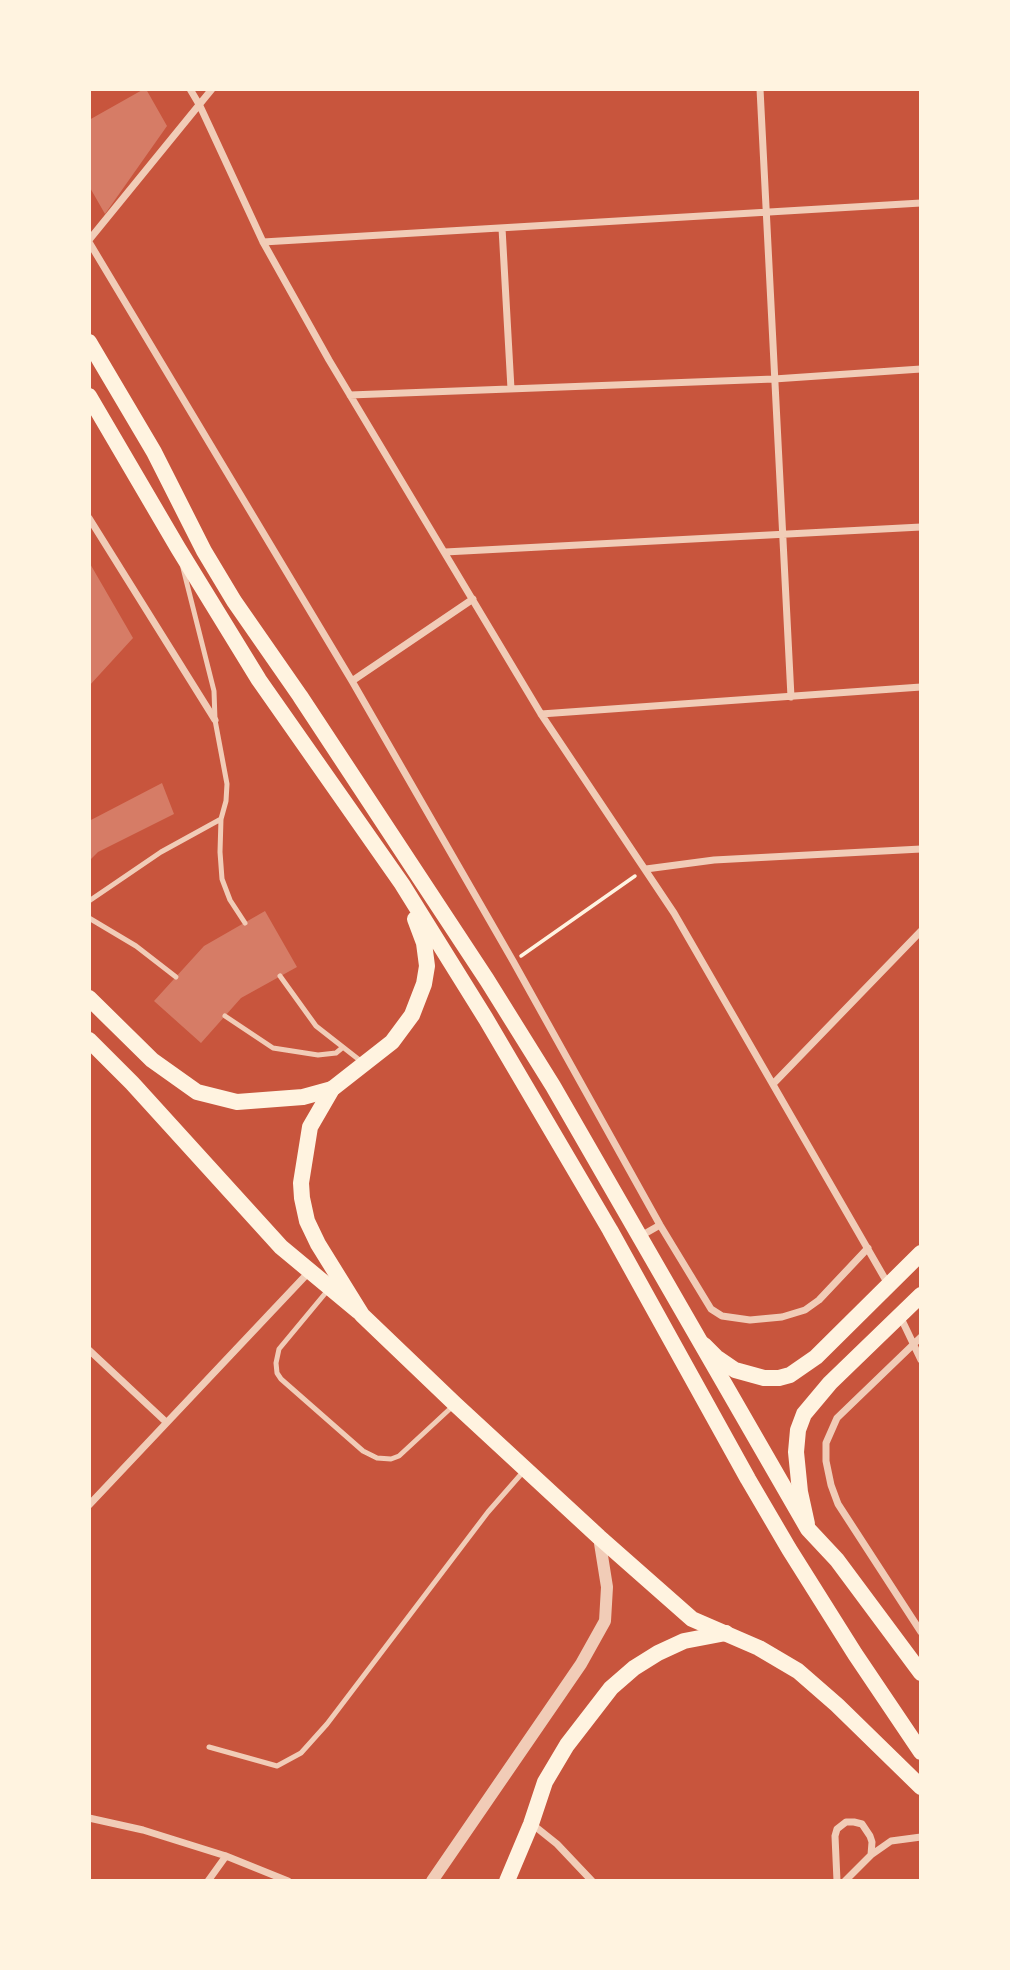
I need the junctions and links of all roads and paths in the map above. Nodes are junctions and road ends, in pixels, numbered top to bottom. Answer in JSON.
{"nodes":[{"id":1,"x":190,"y":89,"type":"edge"},
{"id":2,"x":212,"y":89,"type":"edge"},
{"id":3,"x":760,"y":89,"type":"edge"},
{"id":4,"x":200,"y":106,"type":"junction"},
{"id":5,"x":921,"y":203,"type":"edge"},
{"id":6,"x":766,"y":212,"type":"junction"},
{"id":7,"x":502,"y":228,"type":"junction"},
{"id":8,"x":89,"y":241,"type":"edge"},
{"id":9,"x":263,"y":242,"type":"junction"},
{"id":10,"x":89,"y":342,"type":"edge"},
{"id":11,"x":921,"y":369,"type":"edge"},
{"id":12,"x":775,"y":379,"type":"junction"},
{"id":13,"x":511,"y":389,"type":"junction"},
{"id":14,"x":89,"y":396,"type":"edge"},
{"id":15,"x":350,"y":396,"type":"junction"},
{"id":16,"x":89,"y":518,"type":"edge"},
{"id":17,"x":921,"y":527,"type":"edge"},
{"id":18,"x":782,"y":534,"type":"junction"},
{"id":19,"x":178,"y":548,"type":"junction"},
{"id":20,"x":445,"y":552,"type":"junction"},
{"id":21,"x":472,"y":599,"type":"junction"},
{"id":22,"x":352,"y":681,"type":"junction"},
{"id":23,"x":921,"y":687,"type":"edge"},
{"id":24,"x":791,"y":697,"type":"junction"},
{"id":25,"x":541,"y":714,"type":"junction"},
{"id":26,"x":215,"y":720,"type":"junction"},
{"id":27,"x":221,"y":819,"type":"junction"},
{"id":28,"x":921,"y":849,"type":"edge"},
{"id":29,"x":646,"y":869,"type":"junction"},
{"id":30,"x":402,"y":884,"type":"junction"},
{"id":31,"x":89,"y":901,"type":"edge"},
{"id":32,"x":89,"y":918,"type":"edge"},
{"id":33,"x":245,"y":923,"type":"dead end"},
{"id":34,"x":921,"y":931,"type":"edge"},
{"id":35,"x":513,"y":961,"type":"junction"},
{"id":36,"x":281,"y":976,"type":"dead end"},
{"id":37,"x":176,"y":977,"type":"dead end"},
{"id":38,"x":89,"y":998,"type":"edge"},
{"id":39,"x":225,"y":1016,"type":"dead end"},
{"id":40,"x":89,"y":1040,"type":"edge"},
{"id":41,"x":342,"y":1048,"type":"junction"},
{"id":42,"x":365,"y":1064,"type":"junction"},
{"id":43,"x":773,"y":1084,"type":"junction"},
{"id":44,"x":332,"y":1089,"type":"junction"},
{"id":45,"x":660,"y":1225,"type":"junction"},
{"id":46,"x":639,"y":1237,"type":"junction"},
{"id":47,"x":868,"y":1248,"type":"junction"},
{"id":48,"x":921,"y":1253,"type":"edge"},
{"id":49,"x":309,"y":1272,"type":"junction"},
{"id":50,"x":889,"y":1285,"type":"junction"},
{"id":51,"x":330,"y":1288,"type":"junction"},
{"id":52,"x":921,"y":1295,"type":"edge"},
{"id":53,"x":362,"y":1315,"type":"junction"},
{"id":54,"x":900,"y":1315,"type":"junction"},
{"id":55,"x":696,"y":1335,"type":"junction"},
{"id":56,"x":921,"y":1337,"type":"edge"},
{"id":57,"x":914,"y":1345,"type":"junction"},
{"id":58,"x":89,"y":1350,"type":"edge"},
{"id":59,"x":921,"y":1360,"type":"edge"},
{"id":60,"x":454,"y":1404,"type":"junction"},
{"id":61,"x":166,"y":1422,"type":"junction"},
{"id":62,"x":525,"y":1469,"type":"junction"},
{"id":63,"x":89,"y":1505,"type":"edge"},
{"id":64,"x":808,"y":1530,"type":"junction"},
{"id":65,"x":599,"y":1537,"type":"junction"},
{"id":66,"x":921,"y":1632,"type":"edge"},
{"id":67,"x":726,"y":1633,"type":"junction"},
{"id":68,"x":921,"y":1673,"type":"edge"},
{"id":69,"x":209,"y":1747,"type":"dead end"},
{"id":70,"x":921,"y":1752,"type":"edge"},
{"id":71,"x":921,"y":1787,"type":"edge"},
{"id":72,"x":89,"y":1818,"type":"edge"},
{"id":73,"x":531,"y":1824,"type":"junction"},
{"id":74,"x":921,"y":1837,"type":"edge"},
{"id":75,"x":870,"y":1855,"type":"junction"},
{"id":76,"x":226,"y":1856,"type":"junction"},
{"id":77,"x":208,"y":1881,"type":"edge"},
{"id":78,"x":288,"y":1881,"type":"edge"},
{"id":79,"x":432,"y":1881,"type":"edge"},
{"id":80,"x":507,"y":1881,"type":"edge"},
{"id":81,"x":592,"y":1881,"type":"edge"},
{"id":82,"x":837,"y":1881,"type":"edge"},
{"id":83,"x":845,"y":1881,"type":"edge"}],
"edges":[{"from":1,"to":4,"type":"street"},
{"from":2,"to":4,"type":"street"},
{"from":3,"to":6,"type":"street"},
{"from":4,"to":8,"type":"street"},
{"from":4,"to":9,"type":"street"},
{"from":5,"to":6,"type":"street"},
{"from":6,"to":7,"type":"street"},
{"from":6,"to":12,"type":"street"},
{"from":7,"to":9,"type":"street"},
{"from":7,"to":13,"type":"street"},
{"from":8,"to":22,"type":"street"},
{"from":9,"to":15,"type":"street"},
{"from":10,"to":46,"type":"main road"},
{"from":11,"to":12,"type":"street"},
{"from":12,"to":13,"type":"street"},
{"from":12,"to":18,"type":"street"},
{"from":13,"to":15,"type":"street"},
{"from":14,"to":19,"type":"main road"},
{"from":15,"to":20,"type":"street"},
{"from":16,"to":26,"type":"street"},
{"from":17,"to":18,"type":"street"},
{"from":18,"to":20,"type":"street"},
{"from":18,"to":24,"type":"street"},
{"from":19,"to":26,"type":"lane"},
{"from":19,"to":30,"type":"main road"},
{"from":20,"to":21,"type":"street"},
{"from":21,"to":22,"type":"street"},
{"from":21,"to":25,"type":"street"},
{"from":22,"to":35,"type":"street"},
{"from":23,"to":24,"type":"street"},
{"from":24,"to":25,"type":"street"},
{"from":25,"to":29,"type":"street"},
{"from":26,"to":27,"type":"lane"},
{"from":27,"to":31,"type":"lane"},
{"from":27,"to":33,"type":"lane"},
{"from":28,"to":29,"type":"street"},
{"from":29,"to":35,"type":"path"},
{"from":29,"to":43,"type":"street"},
{"from":30,"to":42,"type":"main road"},
{"from":30,"to":70,"type":"main road"},
{"from":32,"to":37,"type":"lane"},
{"from":34,"to":43,"type":"street"},
{"from":35,"to":45,"type":"street"},
{"from":36,"to":41,"type":"lane"},
{"from":38,"to":44,"type":"main road"},
{"from":39,"to":41,"type":"lane"},
{"from":40,"to":49,"type":"main road"},
{"from":41,"to":42,"type":"lane"},
{"from":42,"to":44,"type":"main road"},
{"from":43,"to":47,"type":"street"},
{"from":44,"to":53,"type":"main road"},
{"from":45,"to":46,"type":"street"},
{"from":45,"to":47,"type":"street"},
{"from":46,"to":55,"type":"main road"},
{"from":47,"to":50,"type":"street"},
{"from":48,"to":50,"type":"main road"},
{"from":49,"to":51,"type":"main road"},
{"from":49,"to":61,"type":"street"},
{"from":50,"to":55,"type":"main road"},
{"from":51,"to":53,"type":"main road"},
{"from":51,"to":60,"type":"lane"},
{"from":52,"to":54,"type":"main road"},
{"from":53,"to":60,"type":"main road"},
{"from":54,"to":57,"type":"street"},
{"from":54,"to":64,"type":"main road"},
{"from":55,"to":64,"type":"main road"},
{"from":56,"to":57,"type":"street"},
{"from":57,"to":59,"type":"street"},
{"from":57,"to":66,"type":"street"},
{"from":58,"to":61,"type":"street"},
{"from":60,"to":62,"type":"main road"},
{"from":61,"to":63,"type":"street"},
{"from":62,"to":65,"type":"main road"},
{"from":62,"to":69,"type":"lane"},
{"from":64,"to":68,"type":"main road"},
{"from":65,"to":67,"type":"main road"},
{"from":65,"to":79,"type":"street"},
{"from":67,"to":71,"type":"main road"},
{"from":67,"to":73,"type":"main road"},
{"from":72,"to":76,"type":"street"},
{"from":73,"to":80,"type":"main road"},
{"from":73,"to":81,"type":"street"},
{"from":74,"to":75,"type":"street"},
{"from":75,"to":82,"type":"street"},
{"from":75,"to":83,"type":"street"},
{"from":76,"to":77,"type":"street"},
{"from":76,"to":78,"type":"street"}]}
